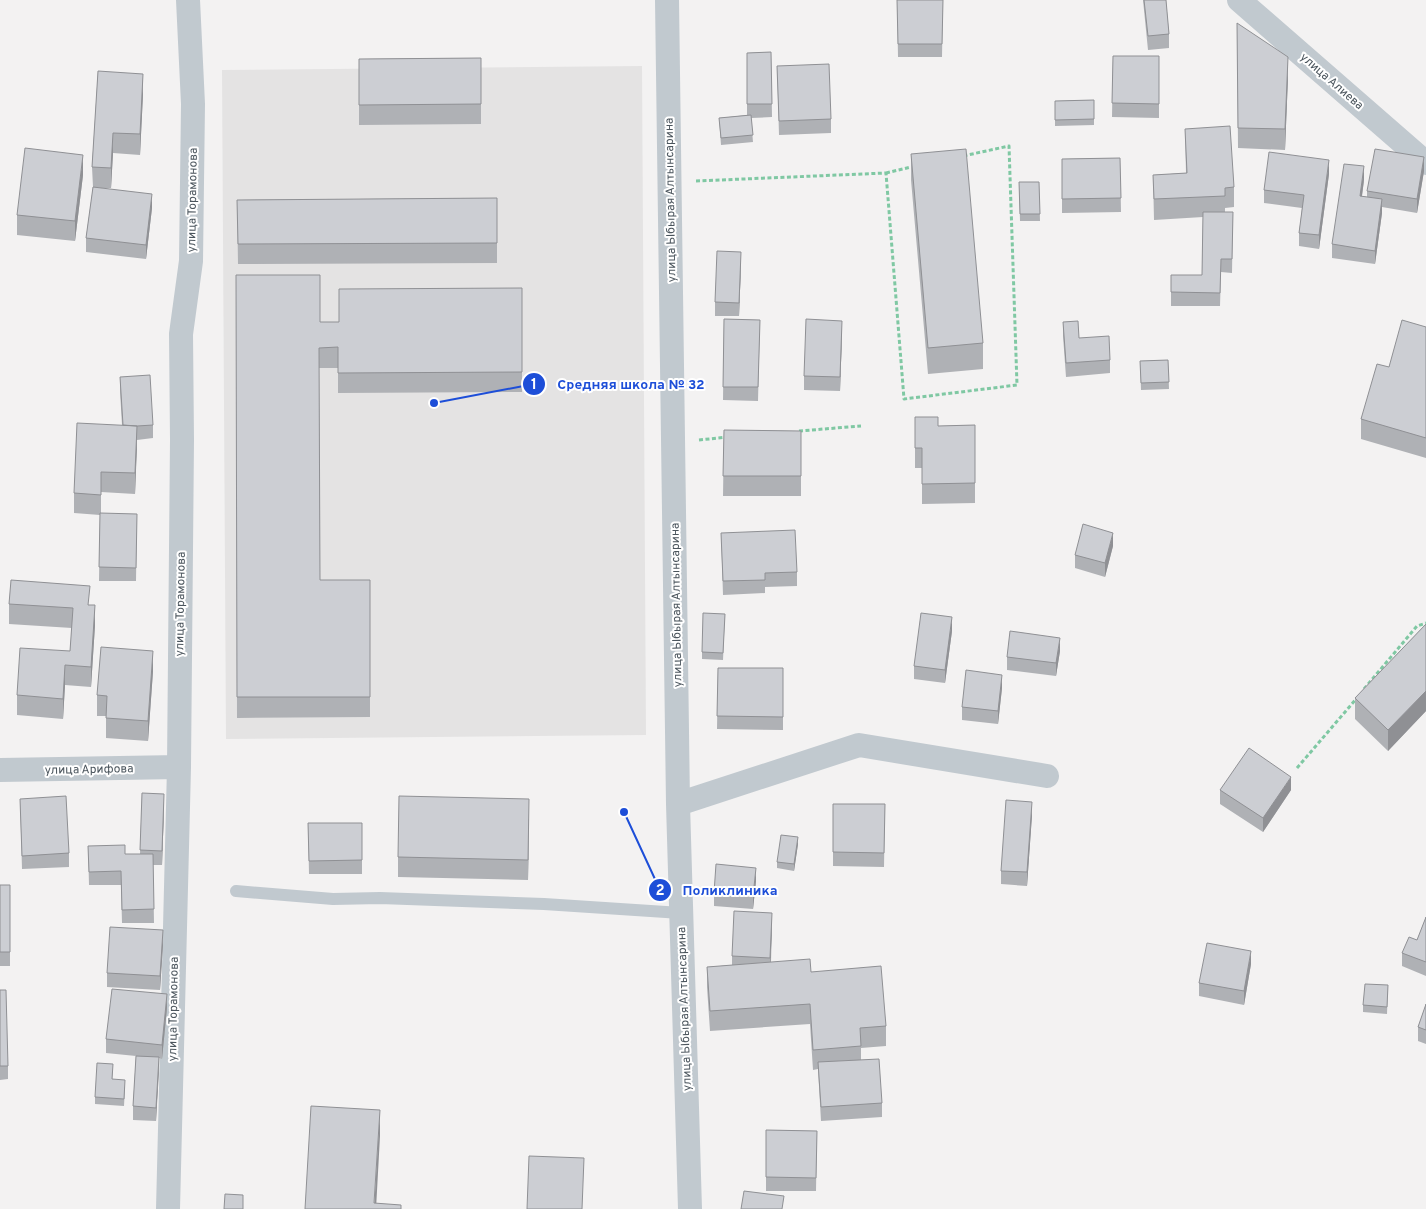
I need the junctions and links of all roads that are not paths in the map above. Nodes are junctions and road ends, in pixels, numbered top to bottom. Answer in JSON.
{"nodes":[{"id":1,"x":188,"y":0,"type":"edge"},
{"id":2,"x":667,"y":0,"type":"edge"},
{"id":3,"x":1239,"y":0,"type":"edge"},
{"id":4,"x":1426,"y":163,"type":"edge"},
{"id":5,"x":179,"y":767,"type":"junction"},
{"id":6,"x":0,"y":770,"type":"edge"},
{"id":7,"x":1047,"y":776,"type":"dead end"},
{"id":8,"x":678,"y":804,"type":"junction"},
{"id":9,"x":236,"y":891,"type":"dead end"},
{"id":10,"x":682,"y":914,"type":"junction"},
{"id":11,"x":168,"y":1209,"type":"edge"},
{"id":12,"x":690,"y":1209,"type":"edge"}],
"edges":[{"from":1,"to":5,"type":"street","name":"улица Торамонова"},
{"from":2,"to":8,"type":"street","name":"улица Ыбырая Алтынсарина"},
{"from":3,"to":4,"type":"street","name":"улица Алиева"},
{"from":5,"to":6,"type":"street","name":"улица Арифова"},
{"from":5,"to":11,"type":"street","name":"улица Торамонова"},
{"from":7,"to":8,"type":"street"},
{"from":8,"to":10,"type":"street","name":"улица Ыбырая Алтынсарина"},
{"from":9,"to":10,"type":"lane"},
{"from":10,"to":12,"type":"street","name":"улица Ыбырая Алтынсарина"}]}
